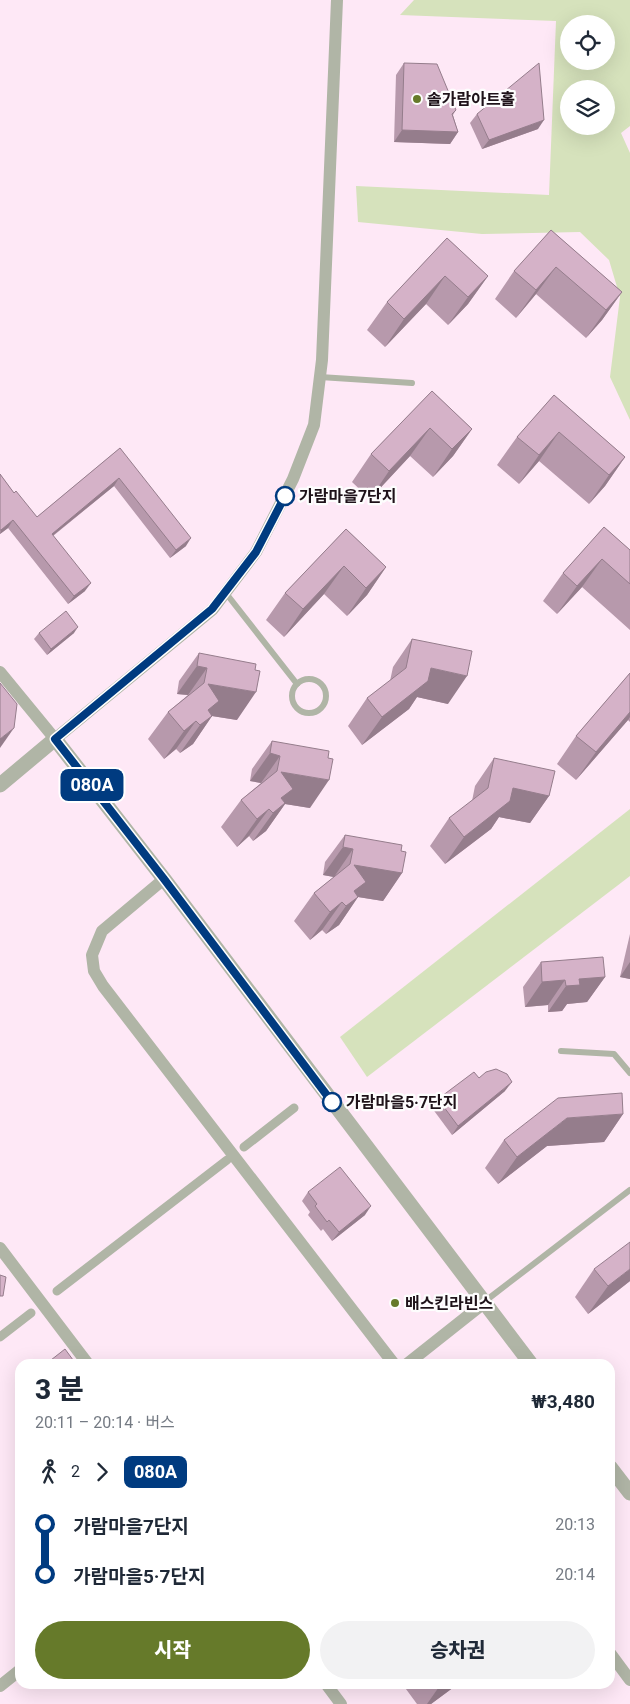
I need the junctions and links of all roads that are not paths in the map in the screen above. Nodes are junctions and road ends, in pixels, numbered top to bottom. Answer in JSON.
{"nodes":[{"id":1,"x":337,"y":0,"type":"edge"},
{"id":2,"x":320,"y":377,"type":"junction"},
{"id":3,"x":412,"y":383,"type":"dead end"},
{"id":4,"x":225,"y":592,"type":"junction"},
{"id":5,"x":0,"y":672,"type":"edge"},
{"id":6,"x":297,"y":684,"type":"junction"},
{"id":7,"x":55,"y":739,"type":"junction"},
{"id":8,"x":0,"y":785,"type":"edge"},
{"id":9,"x":164,"y":879,"type":"junction"},
{"id":10,"x":561,"y":1052,"type":"dead end"},
{"id":11,"x":630,"y":1073,"type":"edge"},
{"id":12,"x":294,"y":1108,"type":"dead end"},
{"id":13,"x":244,"y":1147,"type":"dead end"},
{"id":14,"x":226,"y":1160,"type":"dead end"},
{"id":15,"x":630,"y":1190,"type":"edge"},
{"id":16,"x":0,"y":1248,"type":"edge"},
{"id":17,"x":57,"y":1291,"type":"dead end"},
{"id":18,"x":484,"y":1303,"type":"junction"},
{"id":19,"x":31,"y":1313,"type":"dead end"},
{"id":20,"x":0,"y":1337,"type":"edge"},
{"id":21,"x":84,"y":1359,"type":"edge"},
{"id":22,"x":390,"y":1359,"type":"edge"},
{"id":23,"x":413,"y":1359,"type":"edge"},
{"id":24,"x":527,"y":1359,"type":"edge"},
{"id":25,"x":615,"y":1474,"type":"edge"},
{"id":26,"x":630,"y":1493,"type":"edge"},
{"id":27,"x":615,"y":1660,"type":"edge"},
{"id":28,"x":15,"y":1674,"type":"edge"},
{"id":29,"x":630,"y":1680,"type":"edge"},
{"id":30,"x":0,"y":1686,"type":"edge"},
{"id":31,"x":330,"y":1689,"type":"edge"},
{"id":32,"x":341,"y":1704,"type":"edge"}],
"edges":[{"from":1,"to":2,"type":"street"},
{"from":2,"to":3,"type":"lane"},
{"from":2,"to":4,"type":"street"},
{"from":4,"to":6,"type":"lane"},
{"from":4,"to":7,"type":"street"},
{"from":5,"to":7,"type":"street"},
{"from":6,"to":6,"type":"lane"},
{"from":7,"to":8,"type":"street"},
{"from":7,"to":9,"type":"street"},
{"from":9,"to":18,"type":"street"},
{"from":9,"to":22,"type":"street"},
{"from":10,"to":11,"type":"lane"},
{"from":12,"to":13,"type":"street"},
{"from":14,"to":17,"type":"street"},
{"from":15,"to":18,"type":"lane"},
{"from":16,"to":21,"type":"street"},
{"from":18,"to":23,"type":"street"},
{"from":18,"to":24,"type":"street"},
{"from":19,"to":20,"type":"street"},
{"from":25,"to":26,"type":"street"},
{"from":27,"to":29,"type":"street"},
{"from":28,"to":30,"type":"street"},
{"from":31,"to":32,"type":"street"}]}
